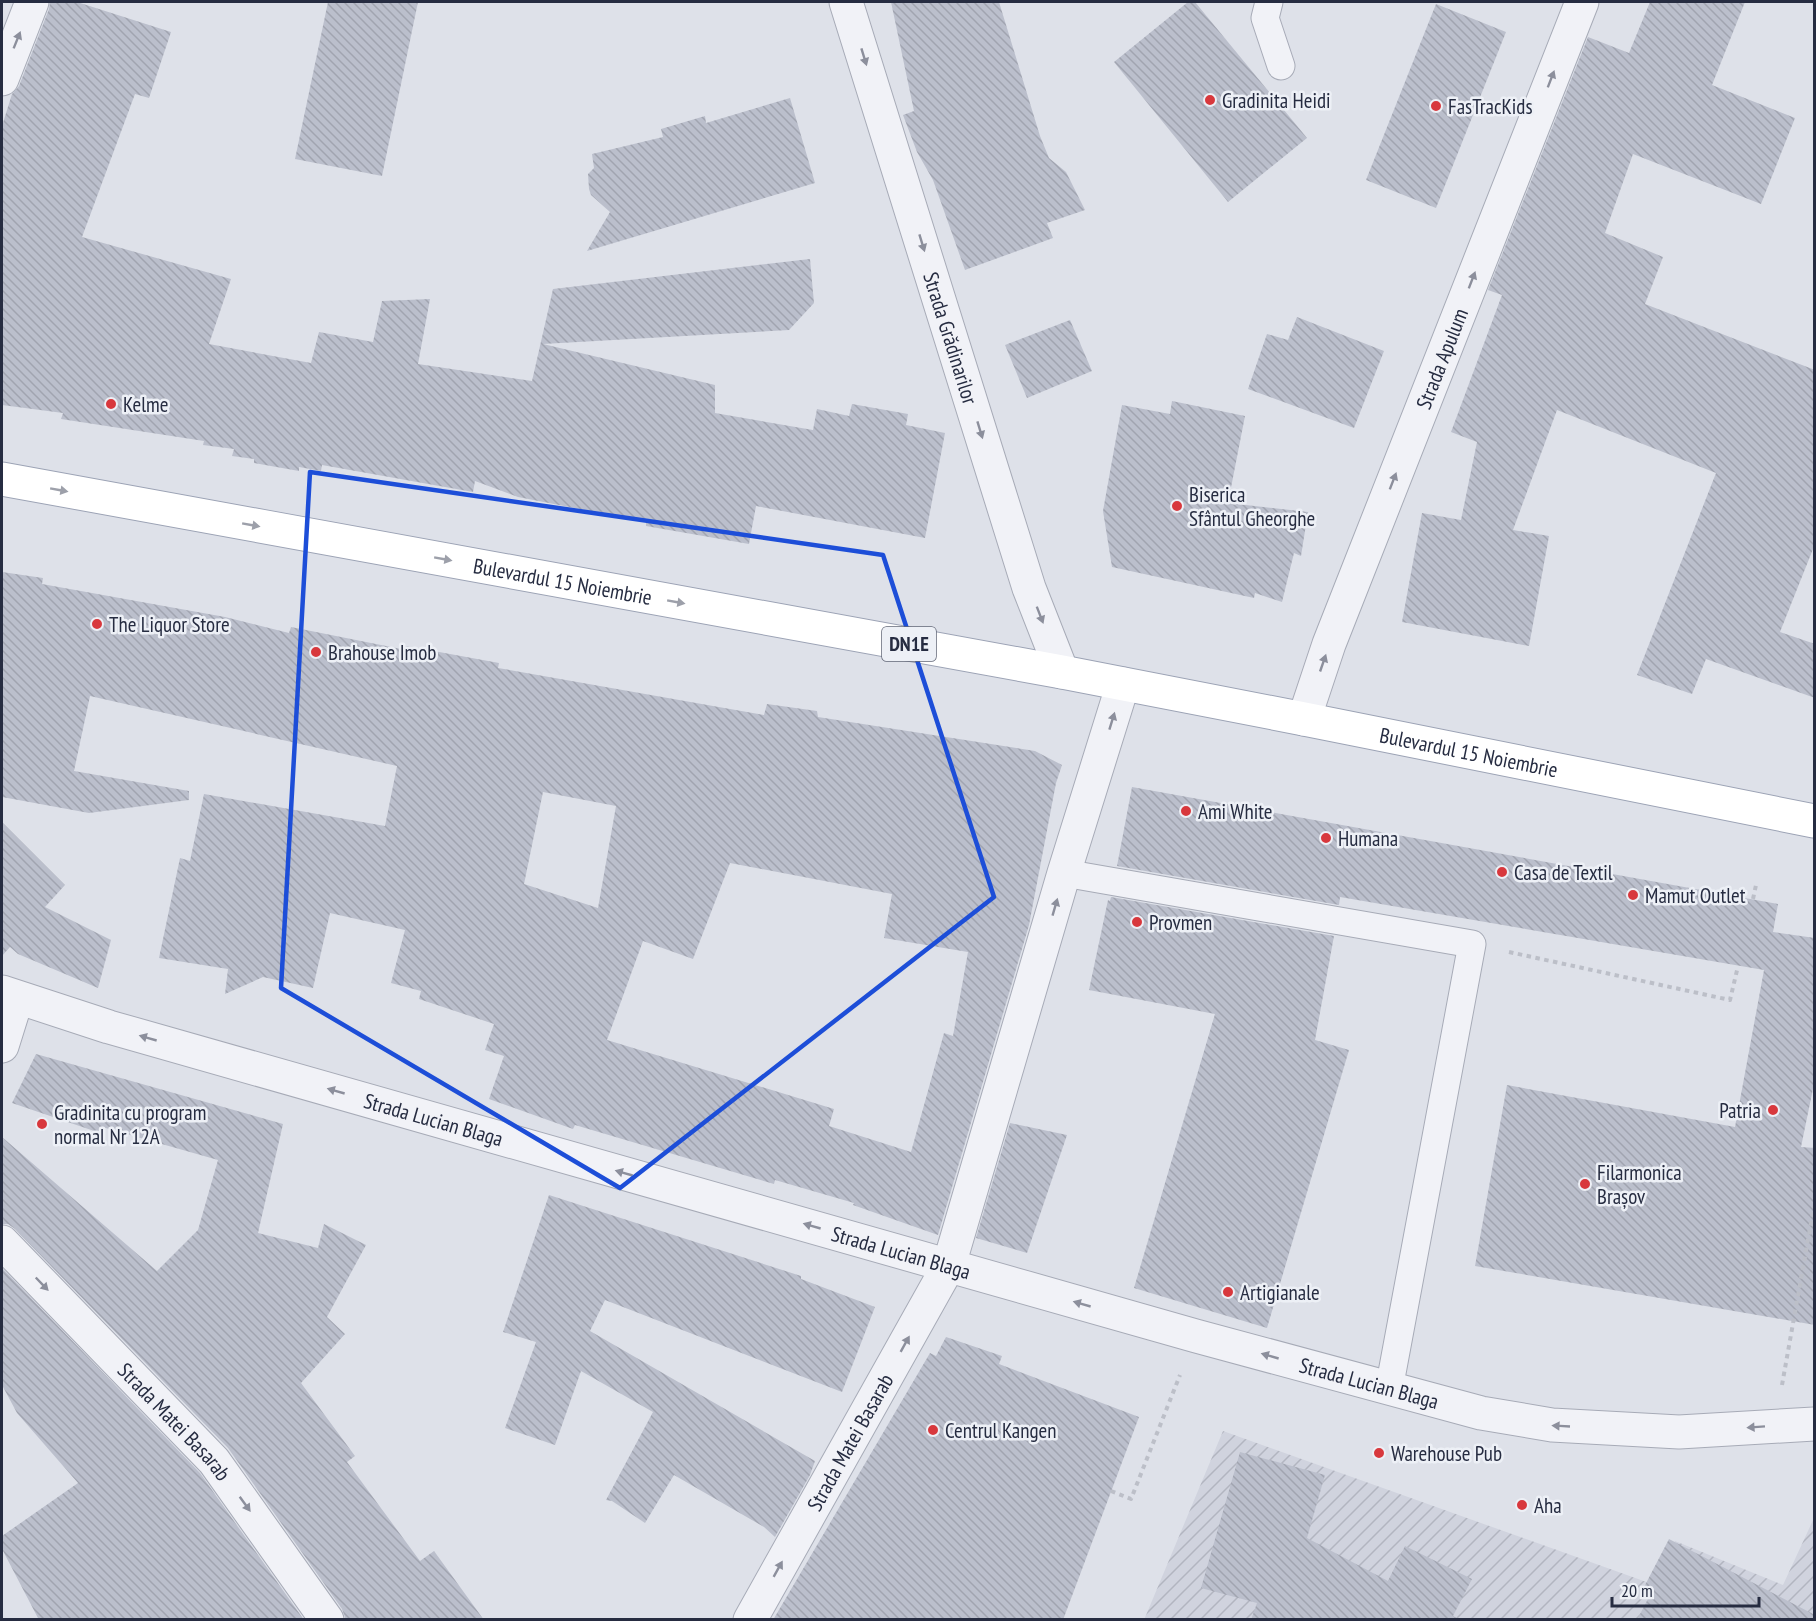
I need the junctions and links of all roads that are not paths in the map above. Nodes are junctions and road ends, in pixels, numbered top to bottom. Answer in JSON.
{"nodes":[{"id":1,"x":32,"y":2,"type":"edge"},
{"id":2,"x":846,"y":2,"type":"edge"},
{"id":3,"x":1269,"y":2,"type":"edge"},
{"id":4,"x":1582,"y":2,"type":"edge"},
{"id":5,"x":1281,"y":66,"type":"dead end"},
{"id":6,"x":2,"y":79,"type":"edge"},
{"id":7,"x":2,"y":479,"type":"edge"},
{"id":8,"x":1062,"y":672,"type":"junction"},
{"id":9,"x":1123,"y":684,"type":"junction"},
{"id":10,"x":1304,"y":719,"type":"junction"},
{"id":11,"x":1815,"y":821,"type":"edge"},
{"id":12,"x":1064,"y":873,"type":"junction"},
{"id":13,"x":7,"y":991,"type":"edge"},
{"id":14,"x":2,"y":1046,"type":"edge"},
{"id":15,"x":2,"y":1242,"type":"edge"},
{"id":16,"x":949,"y":1265,"type":"junction"},
{"id":17,"x":1389,"y":1389,"type":"junction"},
{"id":18,"x":1815,"y":1424,"type":"edge"},
{"id":19,"x":327,"y":1620,"type":"edge"},
{"id":20,"x":750,"y":1620,"type":"edge"}],
"edges":[{"from":6,"to":1,"type":"street","one_way":true},
{"from":2,"to":8,"type":"street","name":"Strada Grădinarilor","one_way":true},
{"from":3,"to":5,"type":"lane"},
{"from":10,"to":4,"type":"street","name":"Strada Apulum","one_way":true},
{"from":7,"to":8,"type":"main road","name":"Bulevardul 15 Noiembrie","number":"DN1E","one_way":true},
{"from":8,"to":9,"type":"main road","name":"Bulevardul 15 Noiembrie","number":"DN1E"},
{"from":9,"to":10,"type":"main road","name":"Bulevardul 15 Noiembrie","number":"DN1E"},
{"from":12,"to":9,"type":"street","one_way":true},
{"from":10,"to":11,"type":"main road","name":"Bulevardul 15 Noiembrie","number":"DN1E"},
{"from":16,"to":12,"type":"street","name":"Strada Matei Basarab","one_way":true},
{"from":12,"to":17,"type":"lane"},
{"from":13,"to":14,"type":"street"},
{"from":16,"to":13,"type":"street","name":"Strada Lucian Blaga","one_way":true},
{"from":15,"to":19,"type":"street","name":"Strada Matei Basarab","one_way":true},
{"from":17,"to":16,"type":"street","name":"Strada Lucian Blaga","one_way":true},
{"from":20,"to":16,"type":"street","name":"Strada Matei Basarab","one_way":true},
{"from":18,"to":17,"type":"street","name":"Strada Lucian Blaga","one_way":true}]}
